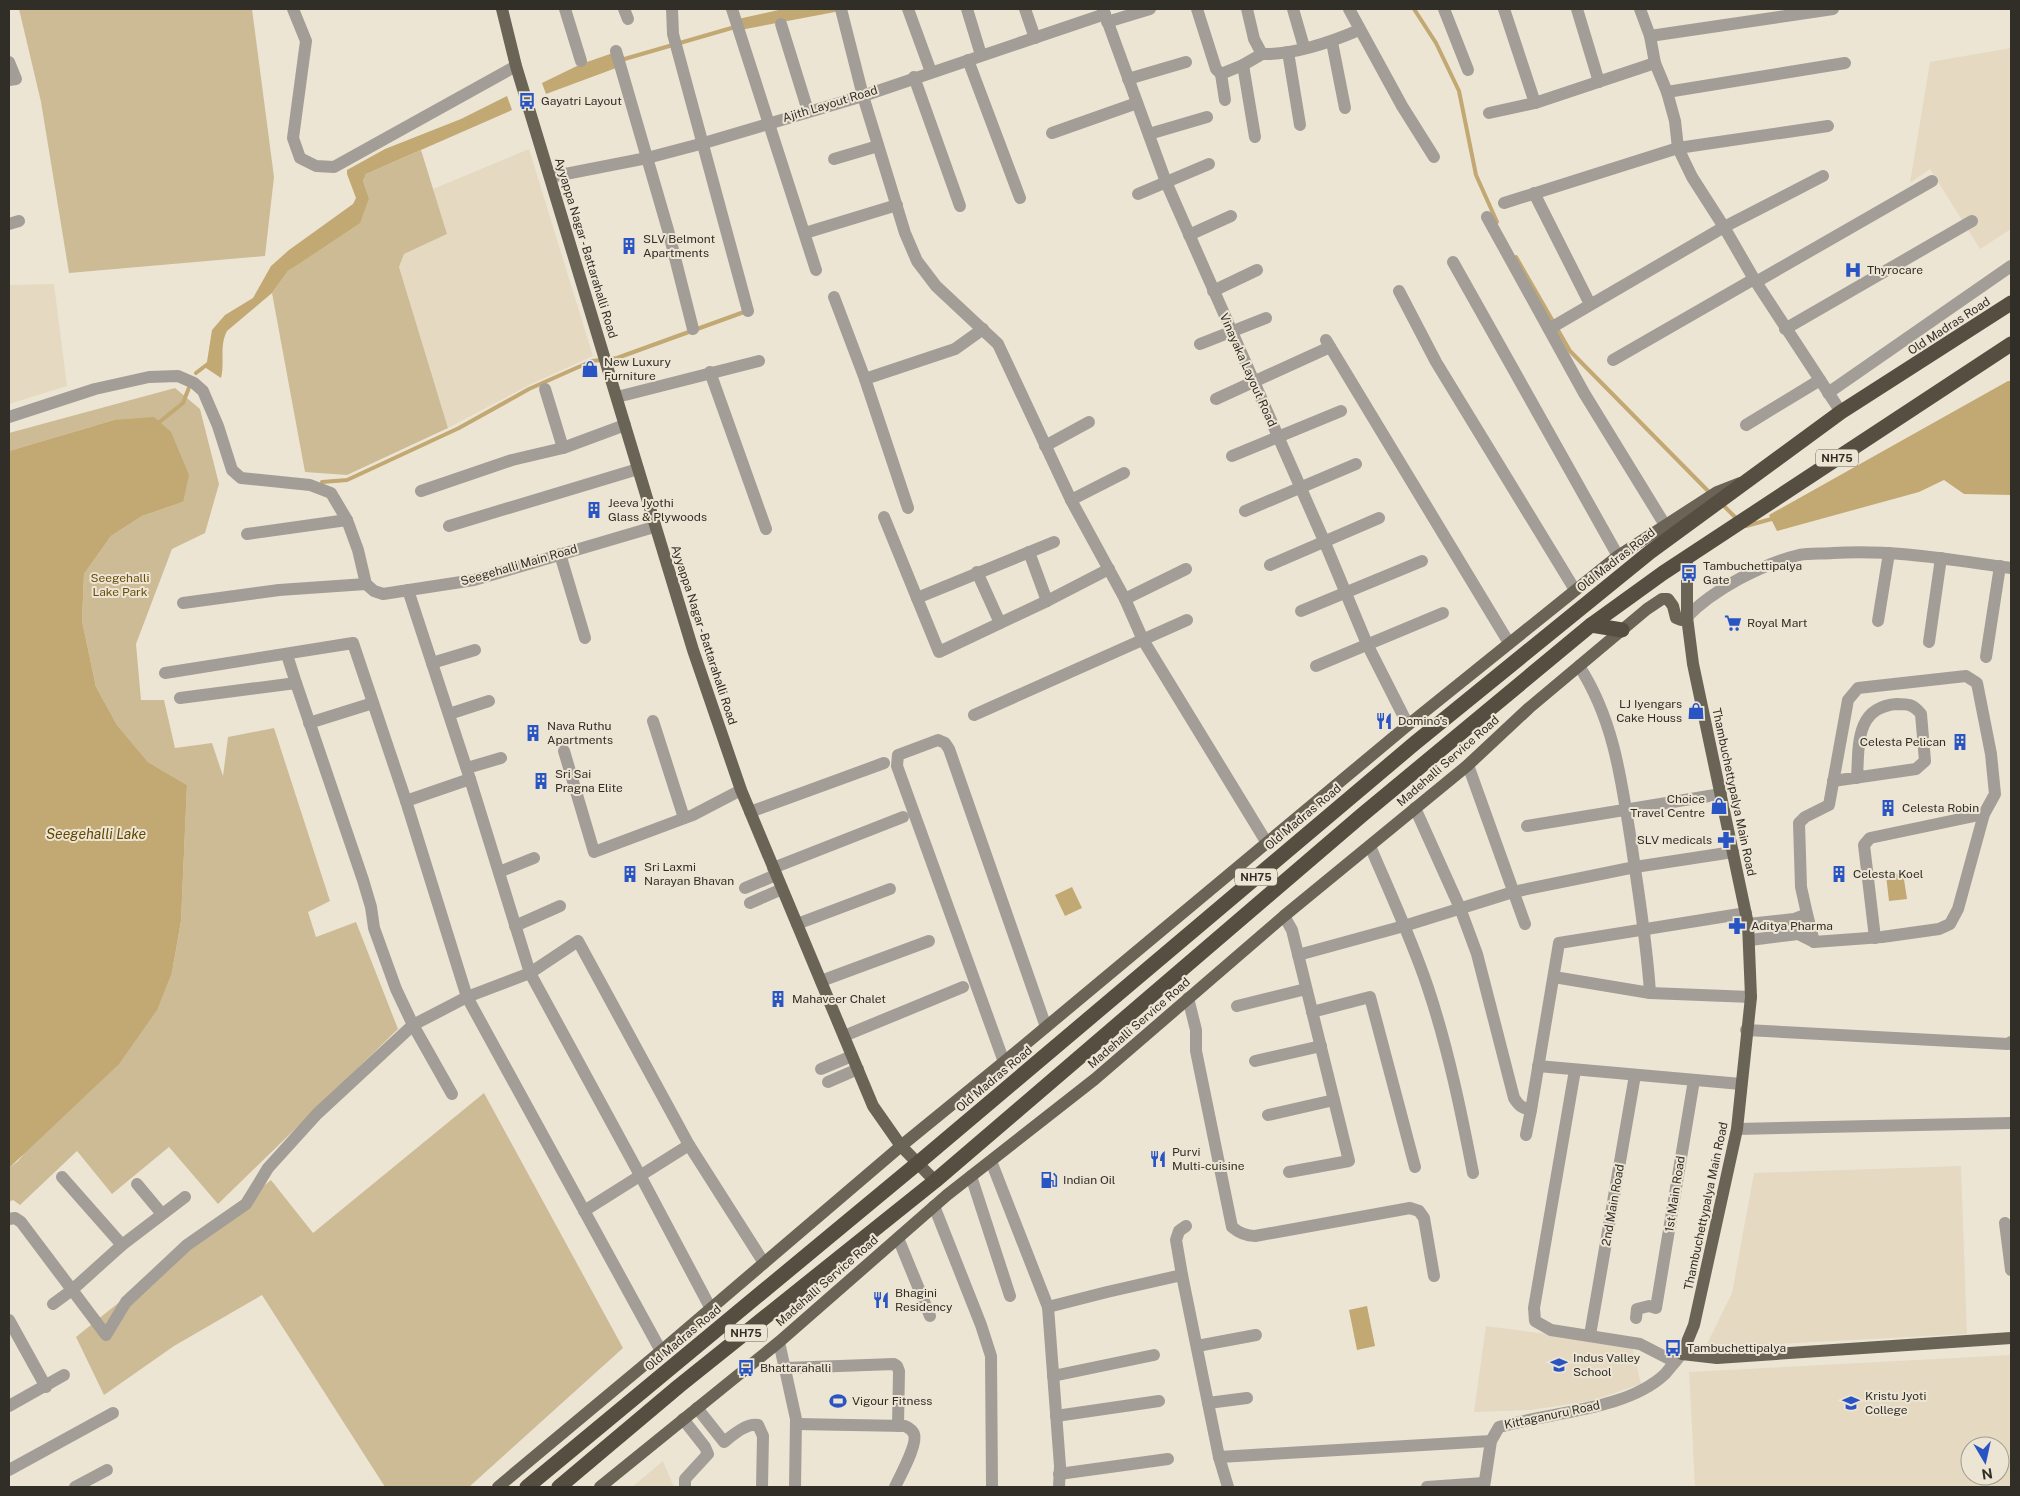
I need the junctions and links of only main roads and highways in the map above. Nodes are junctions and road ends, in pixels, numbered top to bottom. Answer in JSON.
{"nodes":[{"id":1,"x":502,"y":9,"type":"edge"},
{"id":2,"x":2011,"y":303,"type":"edge"},
{"id":3,"x":2011,"y":344,"type":"edge"},
{"id":4,"x":1744,"y":482,"type":"junction"},
{"id":5,"x":1688,"y":557,"type":"junction"},
{"id":6,"x":1687,"y":618,"type":"junction"},
{"id":7,"x":1592,"y":624,"type":"junction"},
{"id":8,"x":1622,"y":630,"type":"junction"},
{"id":9,"x":901,"y":1146,"type":"junction"},
{"id":10,"x":918,"y":1163,"type":"junction"},
{"id":11,"x":935,"y":1182,"type":"junction"},
{"id":12,"x":2011,"y":1338,"type":"edge"},
{"id":13,"x":498,"y":1487,"type":"edge"},
{"id":14,"x":527,"y":1487,"type":"edge"},
{"id":15,"x":559,"y":1487,"type":"edge"},
{"id":16,"x":600,"y":1487,"type":"edge"}],
"edges":[{"from":1,"to":9,"type":"main road","name":"Ayyappa Nagar - Battarahalli Road"},
{"from":2,"to":4,"type":"highway","name":"Old Madras Road","number":"NH75"},
{"from":3,"to":5,"type":"highway","number":"NH75"},
{"from":4,"to":9,"type":"main road"},
{"from":4,"to":10,"type":"highway","name":"Old Madras Road","number":"NH75"},
{"from":5,"to":6,"type":"main road","name":"Thambuchettypalya Main Road"},
{"from":5,"to":7,"type":"highway","number":"NH75"},
{"from":6,"to":8,"type":"main road","name":"Madehalli Service Road"},
{"from":6,"to":12,"type":"main road","name":"Thambuchettypalya Main Road"},
{"from":7,"to":8,"type":"highway"},
{"from":7,"to":11,"type":"highway","number":"NH75"},
{"from":8,"to":16,"type":"main road","name":"Madehalli Service Road"},
{"from":9,"to":10,"type":"main road","name":"Ayyappa Nagar - Battarahalli Road"},
{"from":9,"to":13,"type":"main road"},
{"from":10,"to":11,"type":"main road","name":"Ayyappa Nagar - Battarahalli Road"},
{"from":10,"to":14,"type":"highway","name":"Old Madras Road","number":"NH75"},
{"from":11,"to":15,"type":"highway","number":"NH75"}]}
